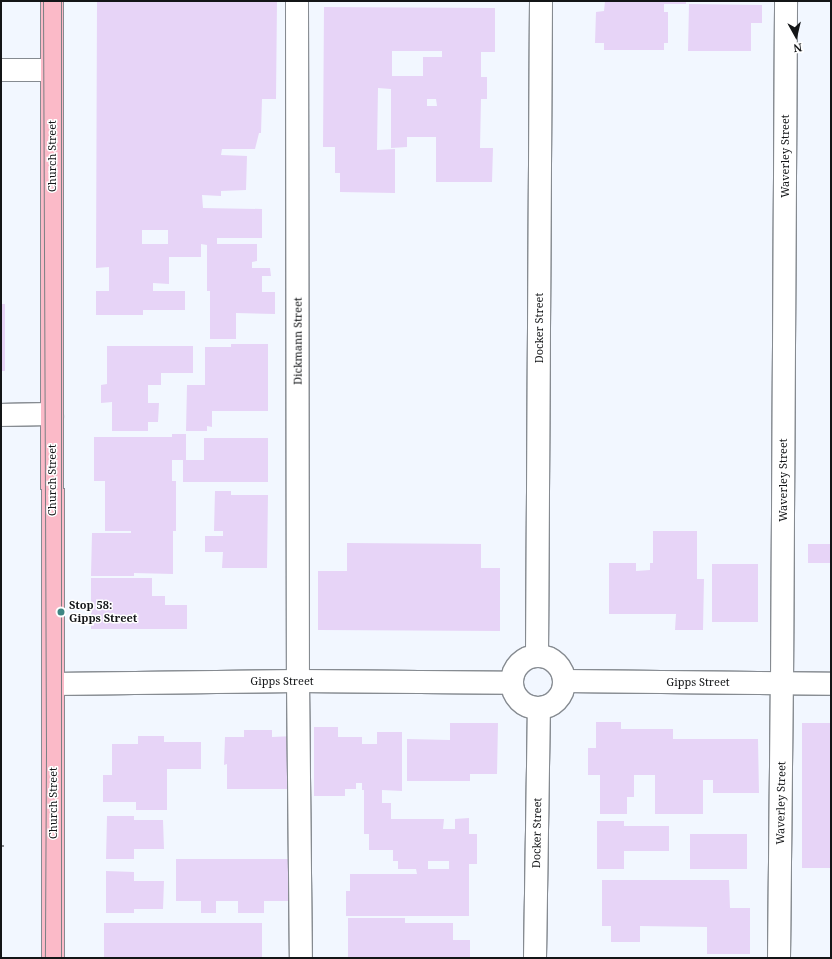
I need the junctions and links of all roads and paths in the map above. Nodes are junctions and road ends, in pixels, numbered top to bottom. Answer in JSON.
{"nodes":[{"id":1,"x":52,"y":1,"type":"edge"},
{"id":2,"x":297,"y":1,"type":"edge"},
{"id":3,"x":541,"y":1,"type":"edge"},
{"id":4,"x":786,"y":1,"type":"edge"},
{"id":5,"x":1,"y":70,"type":"edge"},
{"id":6,"x":52,"y":70,"type":"junction"},
{"id":7,"x":52,"y":414,"type":"junction"},
{"id":8,"x":1,"y":415,"type":"edge"},
{"id":9,"x":537,"y":656,"type":"junction"},
{"id":10,"x":298,"y":681,"type":"junction"},
{"id":11,"x":564,"y":681,"type":"junction"},
{"id":12,"x":512,"y":683,"type":"junction"},
{"id":13,"x":782,"y":683,"type":"junction"},
{"id":14,"x":52,"y":684,"type":"junction"},
{"id":15,"x":831,"y":684,"type":"edge"},
{"id":16,"x":539,"y":708,"type":"junction"},
{"id":17,"x":53,"y":958,"type":"edge"},
{"id":18,"x":301,"y":958,"type":"edge"},
{"id":19,"x":535,"y":958,"type":"edge"},
{"id":20,"x":779,"y":958,"type":"edge"}],
"edges":[{"from":1,"to":6,"type":"main road","name":"Church Street"},
{"from":2,"to":10,"type":"street","name":"Dickmann Street"},
{"from":3,"to":9,"type":"street","name":"Docker Street"},
{"from":4,"to":13,"type":"street","name":"Waverley Street"},
{"from":5,"to":6,"type":"street"},
{"from":6,"to":7,"type":"main road","name":"Church Street"},
{"from":7,"to":8,"type":"street"},
{"from":7,"to":14,"type":"main road","name":"Church Street"},
{"from":9,"to":11,"type":"street"},
{"from":9,"to":12,"type":"street"},
{"from":10,"to":12,"type":"street","name":"Gipps Street"},
{"from":10,"to":14,"type":"street","name":"Gipps Street"},
{"from":10,"to":18,"type":"street","name":"Dickmann Street"},
{"from":11,"to":13,"type":"street","name":"Gipps Street"},
{"from":11,"to":16,"type":"street"},
{"from":12,"to":16,"type":"street"},
{"from":13,"to":15,"type":"street","name":"Gipps Street"},
{"from":13,"to":20,"type":"street","name":"Waverley Street"},
{"from":14,"to":17,"type":"main road","name":"Church Street"},
{"from":16,"to":19,"type":"street","name":"Docker Street"}]}
